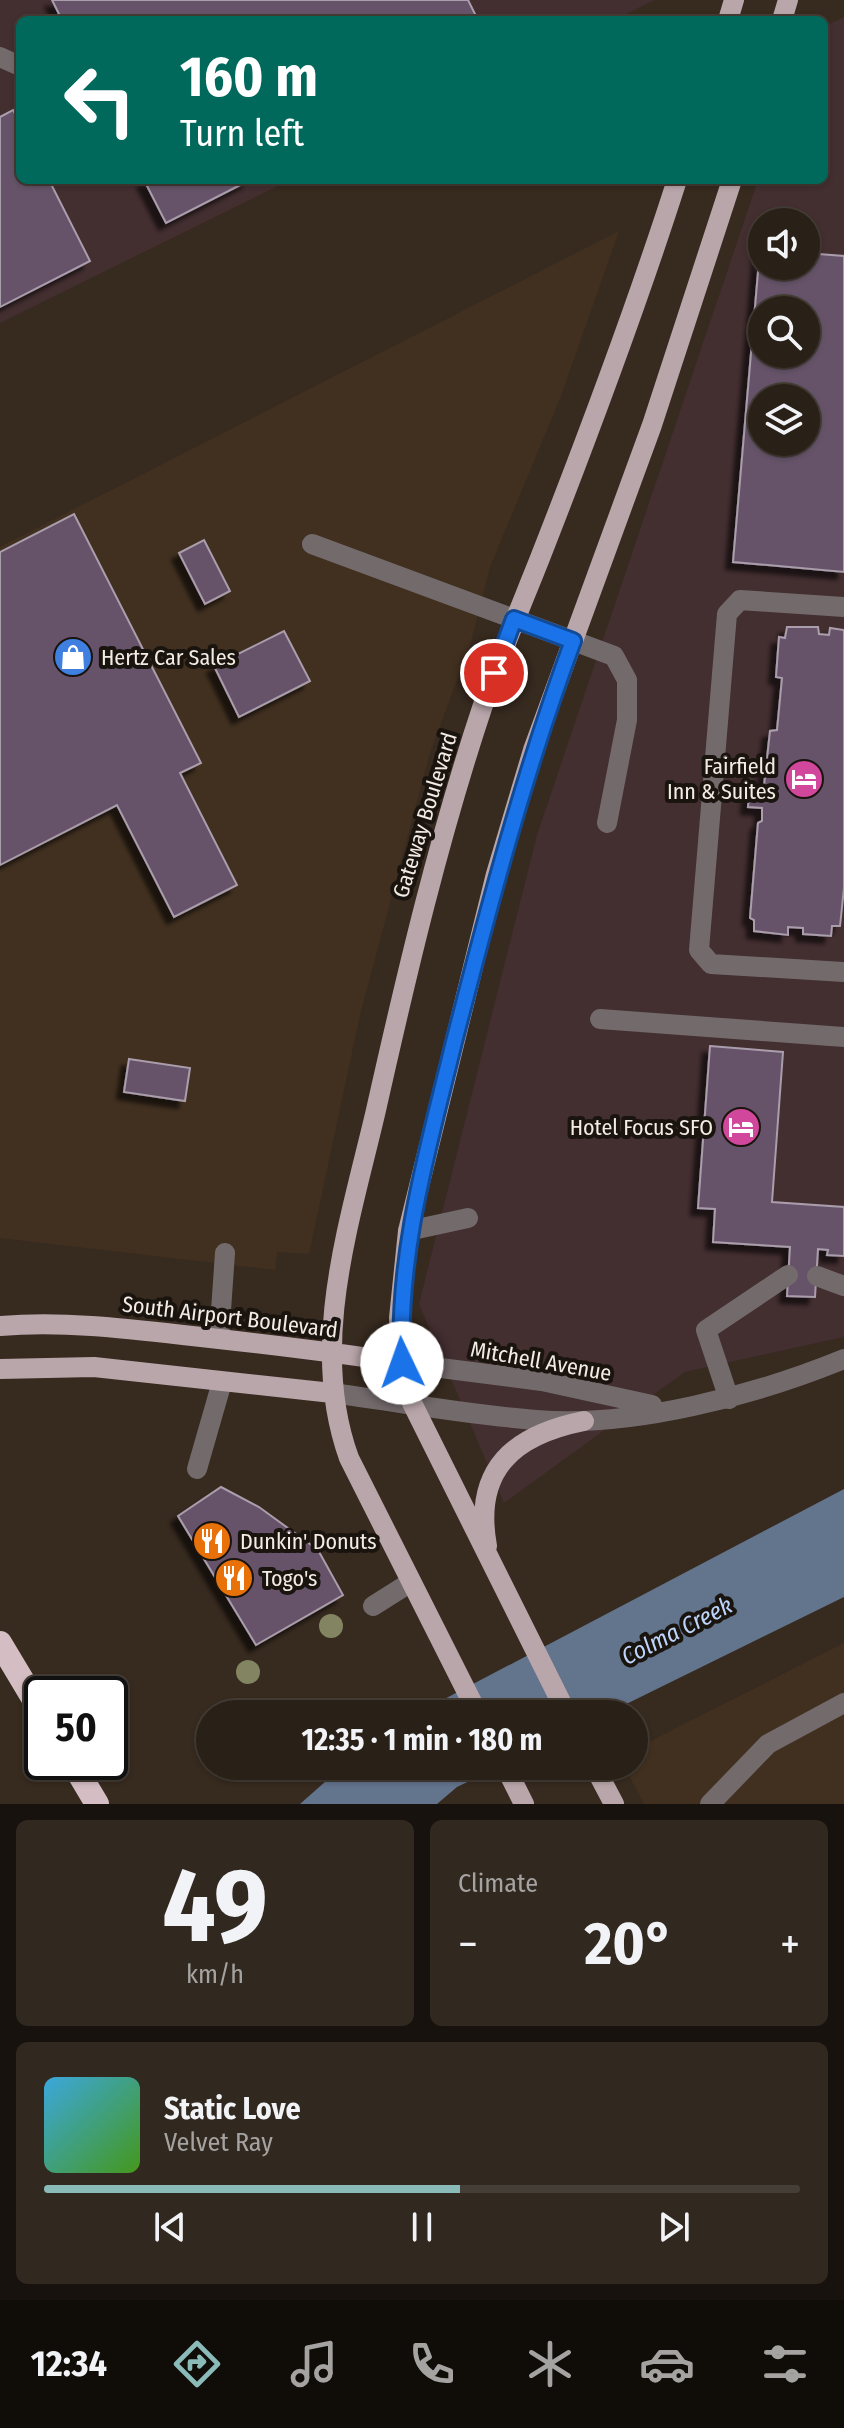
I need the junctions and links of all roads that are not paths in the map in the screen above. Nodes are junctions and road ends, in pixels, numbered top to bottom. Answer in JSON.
{"nodes":[{"id":1,"x":676,"y":184,"type":"edge"},
{"id":2,"x":731,"y":184,"type":"edge"},
{"id":3,"x":312,"y":544,"type":"dead end"},
{"id":4,"x":844,"y":607,"type":"edge"},
{"id":5,"x":514,"y":619,"type":"junction"},
{"id":6,"x":573,"y":641,"type":"junction"},
{"id":7,"x":607,"y":823,"type":"dead end"},
{"id":8,"x":844,"y":972,"type":"edge"},
{"id":9,"x":600,"y":1019,"type":"dead end"},
{"id":10,"x":844,"y":1037,"type":"edge"},
{"id":11,"x":468,"y":1218,"type":"dead end"},
{"id":12,"x":408,"y":1231,"type":"junction"},
{"id":13,"x":225,"y":1253,"type":"dead end"},
{"id":14,"x":788,"y":1275,"type":"dead end"},
{"id":15,"x":817,"y":1276,"type":"dead end"},
{"id":16,"x":844,"y":1286,"type":"edge"},
{"id":17,"x":0,"y":1326,"type":"edge"},
{"id":18,"x":219,"y":1339,"type":"junction"},
{"id":19,"x":332,"y":1352,"type":"junction"},
{"id":20,"x":844,"y":1359,"type":"edge"},
{"id":21,"x":402,"y":1363,"type":"junction"},
{"id":22,"x":0,"y":1369,"type":"edge"},
{"id":23,"x":222,"y":1382,"type":"junction"},
{"id":24,"x":332,"y":1393,"type":"junction"},
{"id":25,"x":729,"y":1399,"type":"junction"},
{"id":26,"x":412,"y":1403,"type":"junction"},
{"id":27,"x":672,"y":1408,"type":"junction"},
{"id":28,"x":584,"y":1421,"type":"junction"},
{"id":29,"x":197,"y":1469,"type":"dead end"},
{"id":30,"x":490,"y":1562,"type":"junction"},
{"id":31,"x":411,"y":1582,"type":"junction"},
{"id":32,"x":373,"y":1606,"type":"dead end"},
{"id":33,"x":0,"y":1643,"type":"edge"},
{"id":34,"x":24,"y":1683,"type":"edge"},
{"id":35,"x":471,"y":1700,"type":"edge"},
{"id":36,"x":560,"y":1700,"type":"edge"},
{"id":37,"x":844,"y":1703,"type":"edge"},
{"id":38,"x":83,"y":1780,"type":"edge"},
{"id":39,"x":512,"y":1780,"type":"edge"},
{"id":40,"x":601,"y":1780,"type":"edge"},
{"id":41,"x":97,"y":1804,"type":"edge"},
{"id":42,"x":524,"y":1804,"type":"edge"},
{"id":43,"x":614,"y":1804,"type":"edge"},
{"id":44,"x":710,"y":1804,"type":"edge"}],
"edges":[{"from":1,"to":5,"type":"main road","name":"Gateway Boulevard"},
{"from":2,"to":6,"type":"main road"},
{"from":3,"to":5,"type":"street"},
{"from":4,"to":8,"type":"street"},
{"from":5,"to":6,"type":"street"},
{"from":5,"to":19,"type":"main road","name":"Gateway Boulevard"},
{"from":6,"to":7,"type":"street"},
{"from":6,"to":12,"type":"main road"},
{"from":9,"to":10,"type":"street"},
{"from":11,"to":12,"type":"street"},
{"from":12,"to":21,"type":"main road"},
{"from":13,"to":18,"type":"street"},
{"from":14,"to":25,"type":"street"},
{"from":15,"to":16,"type":"street"},
{"from":17,"to":18,"type":"main road","name":"South Airport Boulevard"},
{"from":18,"to":19,"type":"main road","name":"South Airport Boulevard"},
{"from":19,"to":21,"type":"main road","name":"South Airport Boulevard"},
{"from":19,"to":24,"type":"main road","name":"Gateway Boulevard"},
{"from":20,"to":25,"type":"street","name":"Mitchell Avenue"},
{"from":21,"to":26,"type":"main road"},
{"from":21,"to":27,"type":"street","name":"Mitchell Avenue"},
{"from":22,"to":23,"type":"main road"},
{"from":23,"to":24,"type":"main road"},
{"from":23,"to":29,"type":"street"},
{"from":24,"to":26,"type":"street","name":"Mitchell Avenue"},
{"from":24,"to":31,"type":"main road"},
{"from":25,"to":27,"type":"street","name":"Mitchell Avenue"},
{"from":26,"to":28,"type":"street","name":"Mitchell Avenue"},
{"from":26,"to":30,"type":"main road"},
{"from":27,"to":28,"type":"street","name":"Mitchell Avenue"},
{"from":28,"to":30,"type":"main road"},
{"from":30,"to":36,"type":"main road"},
{"from":31,"to":32,"type":"street"},
{"from":31,"to":35,"type":"main road"},
{"from":33,"to":34,"type":"highway"},
{"from":37,"to":44,"type":"street"},
{"from":38,"to":41,"type":"highway"},
{"from":39,"to":42,"type":"main road"},
{"from":40,"to":43,"type":"main road"}]}
